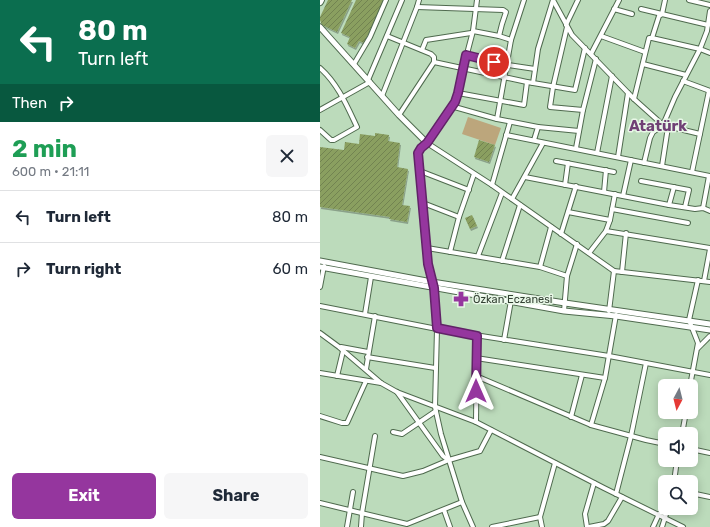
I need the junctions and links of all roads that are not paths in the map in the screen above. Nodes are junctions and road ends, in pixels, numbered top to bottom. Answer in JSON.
{"nodes":[{"id":1,"x":386,"y":0,"type":"edge"},
{"id":2,"x":402,"y":0,"type":"edge"},
{"id":3,"x":419,"y":0,"type":"edge"},
{"id":4,"x":477,"y":0,"type":"edge"},
{"id":5,"x":524,"y":0,"type":"edge"},
{"id":6,"x":553,"y":0,"type":"edge"},
{"id":7,"x":578,"y":0,"type":"edge"},
{"id":8,"x":619,"y":0,"type":"edge"},
{"id":9,"x":665,"y":0,"type":"edge"},
{"id":10,"x":689,"y":0,"type":"edge"},
{"id":11,"x":704,"y":2,"type":"edge"},
{"id":12,"x":710,"y":5,"type":"edge"},
{"id":13,"x":417,"y":7,"type":"junction"},
{"id":14,"x":477,"y":8,"type":"junction"},
{"id":15,"x":614,"y":9,"type":"junction"},
{"id":16,"x":640,"y":9,"type":"dead end"},
{"id":17,"x":710,"y":11,"type":"edge"},
{"id":18,"x":632,"y":14,"type":"dead end"},
{"id":19,"x":662,"y":14,"type":"junction"},
{"id":20,"x":708,"y":25,"type":"junction"},
{"id":21,"x":567,"y":26,"type":"junction"},
{"id":22,"x":320,"y":27,"type":"edge"},
{"id":23,"x":472,"y":32,"type":"junction"},
{"id":24,"x":387,"y":36,"type":"junction"},
{"id":25,"x":499,"y":36,"type":"junction"},
{"id":26,"x":601,"y":36,"type":"junction"},
{"id":27,"x":652,"y":38,"type":"junction"},
{"id":28,"x":511,"y":40,"type":"junction"},
{"id":29,"x":403,"y":43,"type":"junction"},
{"id":30,"x":585,"y":48,"type":"junction"},
{"id":31,"x":700,"y":49,"type":"junction"},
{"id":32,"x":422,"y":50,"type":"junction"},
{"id":33,"x":645,"y":52,"type":"junction"},
{"id":34,"x":710,"y":53,"type":"edge"},
{"id":35,"x":591,"y":54,"type":"junction"},
{"id":36,"x":466,"y":55,"type":"junction"},
{"id":37,"x":596,"y":59,"type":"junction"},
{"id":38,"x":434,"y":62,"type":"junction"},
{"id":39,"x":354,"y":64,"type":"junction"},
{"id":40,"x":643,"y":64,"type":"junction"},
{"id":41,"x":508,"y":65,"type":"junction"},
{"id":42,"x":320,"y":68,"type":"edge"},
{"id":43,"x":463,"y":69,"type":"junction"},
{"id":44,"x":535,"y":69,"type":"junction"},
{"id":45,"x":686,"y":75,"type":"junction"},
{"id":46,"x":504,"y":76,"type":"junction"},
{"id":47,"x":612,"y":76,"type":"junction"},
{"id":48,"x":369,"y":81,"type":"junction"},
{"id":49,"x":683,"y":81,"type":"junction"},
{"id":50,"x":527,"y":82,"type":"junction"},
{"id":51,"x":533,"y":83,"type":"junction"},
{"id":52,"x":553,"y":87,"type":"junction"},
{"id":53,"x":710,"y":91,"type":"edge"},
{"id":54,"x":458,"y":93,"type":"junction"},
{"id":55,"x":628,"y":93,"type":"junction"},
{"id":56,"x":382,"y":96,"type":"junction"},
{"id":57,"x":343,"y":98,"type":"junction"},
{"id":58,"x":634,"y":99,"type":"junction"},
{"id":59,"x":500,"y":101,"type":"junction"},
{"id":60,"x":451,"y":106,"type":"junction"},
{"id":61,"x":320,"y":110,"type":"edge"},
{"id":62,"x":583,"y":110,"type":"junction"},
{"id":63,"x":399,"y":115,"type":"junction"},
{"id":64,"x":497,"y":119,"type":"junction"},
{"id":65,"x":510,"y":122,"type":"junction"},
{"id":66,"x":663,"y":125,"type":"junction"},
{"id":67,"x":538,"y":127,"type":"junction"},
{"id":68,"x":668,"y":127,"type":"junction"},
{"id":69,"x":320,"y":130,"type":"edge"},
{"id":70,"x":579,"y":131,"type":"junction"},
{"id":71,"x":700,"y":134,"type":"junction"},
{"id":72,"x":506,"y":135,"type":"junction"},
{"id":73,"x":534,"y":140,"type":"junction"},
{"id":74,"x":427,"y":143,"type":"junction"},
{"id":75,"x":543,"y":143,"type":"junction"},
{"id":76,"x":576,"y":148,"type":"junction"},
{"id":77,"x":597,"y":153,"type":"junction"},
{"id":78,"x":618,"y":157,"type":"junction"},
{"id":79,"x":631,"y":160,"type":"junction"},
{"id":80,"x":556,"y":161,"type":"dead end"},
{"id":81,"x":644,"y":162,"type":"junction"},
{"id":82,"x":568,"y":163,"type":"junction"},
{"id":83,"x":662,"y":166,"type":"junction"},
{"id":84,"x":606,"y":170,"type":"junction"},
{"id":85,"x":420,"y":171,"type":"junction"},
{"id":86,"x":614,"y":172,"type":"dead end"},
{"id":87,"x":692,"y":172,"type":"junction"},
{"id":88,"x":474,"y":174,"type":"junction"},
{"id":89,"x":709,"y":176,"type":"edge"},
{"id":90,"x":525,"y":177,"type":"junction"},
{"id":91,"x":641,"y":181,"type":"dead end"},
{"id":92,"x":492,"y":185,"type":"junction"},
{"id":93,"x":565,"y":185,"type":"junction"},
{"id":94,"x":576,"y":186,"type":"junction"},
{"id":95,"x":674,"y":187,"type":"junction"},
{"id":96,"x":469,"y":190,"type":"junction"},
{"id":97,"x":604,"y":192,"type":"junction"},
{"id":98,"x":502,"y":193,"type":"junction"},
{"id":99,"x":614,"y":194,"type":"junction"},
{"id":100,"x":624,"y":196,"type":"junction"},
{"id":101,"x":512,"y":199,"type":"junction"},
{"id":102,"x":423,"y":203,"type":"junction"},
{"id":103,"x":520,"y":205,"type":"junction"},
{"id":104,"x":669,"y":205,"type":"junction"},
{"id":105,"x":685,"y":207,"type":"junction"},
{"id":106,"x":703,"y":208,"type":"junction"},
{"id":107,"x":612,"y":209,"type":"junction"},
{"id":108,"x":710,"y":211,"type":"edge"},
{"id":109,"x":568,"y":212,"type":"junction"},
{"id":110,"x":459,"y":217,"type":"junction"},
{"id":111,"x":610,"y":220,"type":"junction"},
{"id":112,"x":688,"y":223,"type":"dead end"},
{"id":113,"x":551,"y":226,"type":"junction"},
{"id":114,"x":606,"y":231,"type":"junction"},
{"id":115,"x":626,"y":233,"type":"junction"},
{"id":116,"x":562,"y":234,"type":"junction"},
{"id":117,"x":577,"y":244,"type":"junction"},
{"id":118,"x":427,"y":248,"type":"junction"},
{"id":119,"x":710,"y":249,"type":"edge"},
{"id":120,"x":450,"y":252,"type":"junction"},
{"id":121,"x":589,"y":253,"type":"junction"},
{"id":122,"x":478,"y":256,"type":"junction"},
{"id":123,"x":502,"y":260,"type":"junction"},
{"id":124,"x":322,"y":264,"type":"edge"},
{"id":125,"x":540,"y":267,"type":"junction"},
{"id":126,"x":614,"y":271,"type":"junction"},
{"id":127,"x":622,"y":272,"type":"junction"},
{"id":128,"x":567,"y":276,"type":"junction"},
{"id":129,"x":371,"y":277,"type":"junction"},
{"id":130,"x":698,"y":280,"type":"junction"},
{"id":131,"x":704,"y":281,"type":"junction"},
{"id":132,"x":710,"y":282,"type":"edge"},
{"id":133,"x":433,"y":285,"type":"junction"},
{"id":134,"x":320,"y":287,"type":"edge"},
{"id":135,"x":512,"y":295,"type":"junction"},
{"id":136,"x":511,"y":301,"type":"junction"},
{"id":137,"x":565,"y":303,"type":"junction"},
{"id":138,"x":320,"y":306,"type":"edge"},
{"id":139,"x":610,"y":309,"type":"junction"},
{"id":140,"x":617,"y":310,"type":"junction"},
{"id":141,"x":564,"y":311,"type":"junction"},
{"id":142,"x":365,"y":314,"type":"junction"},
{"id":143,"x":375,"y":316,"type":"junction"},
{"id":144,"x":609,"y":316,"type":"junction"},
{"id":145,"x":616,"y":316,"type":"junction"},
{"id":146,"x":689,"y":320,"type":"junction"},
{"id":147,"x":710,"y":324,"type":"edge"},
{"id":148,"x":692,"y":327,"type":"junction"},
{"id":149,"x":437,"y":328,"type":"junction"},
{"id":150,"x":710,"y":330,"type":"edge"},
{"id":151,"x":320,"y":333,"type":"edge"},
{"id":152,"x":477,"y":336,"type":"junction"},
{"id":153,"x":710,"y":336,"type":"edge"},
{"id":154,"x":504,"y":340,"type":"junction"},
{"id":155,"x":339,"y":347,"type":"junction"},
{"id":156,"x":698,"y":349,"type":"junction"},
{"id":157,"x":343,"y":351,"type":"junction"},
{"id":158,"x":368,"y":354,"type":"junction"},
{"id":159,"x":609,"y":356,"type":"junction"},
{"id":160,"x":476,"y":358,"type":"junction"},
{"id":161,"x":646,"y":363,"type":"junction"},
{"id":162,"x":435,"y":368,"type":"junction"},
{"id":163,"x":366,"y":369,"type":"junction"},
{"id":164,"x":693,"y":372,"type":"junction"},
{"id":165,"x":320,"y":373,"type":"edge"},
{"id":166,"x":582,"y":375,"type":"junction"},
{"id":167,"x":710,"y":375,"type":"edge"},
{"id":168,"x":337,"y":376,"type":"junction"},
{"id":169,"x":476,"y":376,"type":"junction"},
{"id":170,"x":605,"y":378,"type":"junction"},
{"id":171,"x":692,"y":379,"type":"edge"},
{"id":172,"x":366,"y":380,"type":"junction"},
{"id":173,"x":381,"y":383,"type":"junction"},
{"id":174,"x":397,"y":392,"type":"junction"},
{"id":175,"x":436,"y":409,"type":"junction"},
{"id":176,"x":320,"y":416,"type":"edge"},
{"id":177,"x":571,"y":417,"type":"junction"},
{"id":178,"x":476,"y":422,"type":"junction"},
{"id":179,"x":419,"y":423,"type":"junction"},
{"id":180,"x":591,"y":425,"type":"junction"},
{"id":181,"x":491,"y":430,"type":"junction"},
{"id":182,"x":393,"y":432,"type":"dead end"},
{"id":183,"x":375,"y":436,"type":"dead end"},
{"id":184,"x":631,"y":436,"type":"junction"},
{"id":185,"x":658,"y":442,"type":"edge"},
{"id":186,"x":698,"y":450,"type":"edge"},
{"id":187,"x":710,"y":453,"type":"edge"},
{"id":188,"x":320,"y":457,"type":"edge"},
{"id":189,"x":449,"y":460,"type":"junction"},
{"id":190,"x":555,"y":463,"type":"junction"},
{"id":191,"x":369,"y":469,"type":"junction"},
{"id":192,"x":594,"y":483,"type":"junction"},
{"id":193,"x":353,"y":492,"type":"dead end"},
{"id":194,"x":616,"y":494,"type":"junction"},
{"id":195,"x":698,"y":494,"type":"edge"},
{"id":196,"x":622,"y":497,"type":"junction"},
{"id":197,"x":710,"y":497,"type":"edge"},
{"id":198,"x":462,"y":502,"type":"junction"},
{"id":199,"x":320,"y":503,"type":"edge"},
{"id":200,"x":444,"y":510,"type":"junction"},
{"id":201,"x":350,"y":511,"type":"junction"},
{"id":202,"x":362,"y":513,"type":"junction"},
{"id":203,"x":658,"y":514,"type":"edge"},
{"id":204,"x":659,"y":515,"type":"edge"},
{"id":205,"x":661,"y":515,"type":"edge"},
{"id":206,"x":667,"y":515,"type":"edge"},
{"id":207,"x":540,"y":517,"type":"junction"},
{"id":208,"x":666,"y":518,"type":"junction"},
{"id":209,"x":396,"y":524,"type":"edge"},
{"id":210,"x":347,"y":527,"type":"edge"},
{"id":211,"x":361,"y":527,"type":"edge"},
{"id":212,"x":450,"y":527,"type":"edge"},
{"id":213,"x":473,"y":527,"type":"edge"},
{"id":214,"x":492,"y":527,"type":"edge"},
{"id":215,"x":542,"y":527,"type":"edge"},
{"id":216,"x":588,"y":527,"type":"edge"},
{"id":217,"x":653,"y":527,"type":"edge"},
{"id":218,"x":662,"y":527,"type":"edge"},
{"id":219,"x":683,"y":527,"type":"edge"}],
"edges":[{"from":1,"to":39,"type":"street"},
{"from":2,"to":24,"type":"street"},
{"from":3,"to":13,"type":"street"},
{"from":4,"to":14,"type":"street"},
{"from":5,"to":28,"type":"street"},
{"from":6,"to":21,"type":"street"},
{"from":6,"to":44,"type":"street"},
{"from":7,"to":21,"type":"street"},
{"from":8,"to":15,"type":"street"},
{"from":9,"to":19,"type":"street"},
{"from":10,"to":11,"type":"street"},
{"from":11,"to":12,"type":"street"},
{"from":13,"to":14,"type":"street"},
{"from":13,"to":29,"type":"street"},
{"from":14,"to":23,"type":"street"},
{"from":14,"to":25,"type":"street"},
{"from":15,"to":18,"type":"street"},
{"from":15,"to":26,"type":"street"},
{"from":16,"to":19,"type":"street"},
{"from":17,"to":20,"type":"street"},
{"from":19,"to":20,"type":"street"},
{"from":19,"to":27,"type":"street"},
{"from":20,"to":31,"type":"street"},
{"from":21,"to":30,"type":"street"},
{"from":21,"to":52,"type":"street"},
{"from":22,"to":39,"type":"street"},
{"from":23,"to":25,"type":"street"},
{"from":23,"to":32,"type":"street"},
{"from":23,"to":36,"type":"street"},
{"from":24,"to":29,"type":"street"},
{"from":24,"to":48,"type":"street"},
{"from":25,"to":28,"type":"street"},
{"from":26,"to":33,"type":"street"},
{"from":26,"to":35,"type":"street"},
{"from":27,"to":31,"type":"street"},
{"from":27,"to":33,"type":"street"},
{"from":28,"to":41,"type":"street"},
{"from":29,"to":32,"type":"street"},
{"from":29,"to":56,"type":"street"},
{"from":30,"to":35,"type":"street"},
{"from":30,"to":52,"type":"street"},
{"from":31,"to":34,"type":"street"},
{"from":31,"to":45,"type":"street"},
{"from":32,"to":38,"type":"street"},
{"from":33,"to":40,"type":"street"},
{"from":35,"to":37,"type":"street"},
{"from":36,"to":41,"type":"street"},
{"from":36,"to":43,"type":"street"},
{"from":37,"to":47,"type":"street"},
{"from":37,"to":62,"type":"street"},
{"from":38,"to":43,"type":"street"},
{"from":38,"to":63,"type":"street"},
{"from":39,"to":48,"type":"street"},
{"from":40,"to":45,"type":"street"},
{"from":40,"to":58,"type":"street"},
{"from":41,"to":44,"type":"street"},
{"from":41,"to":46,"type":"street"},
{"from":42,"to":57,"type":"street"},
{"from":43,"to":46,"type":"street"},
{"from":43,"to":54,"type":"street"},
{"from":44,"to":51,"type":"street"},
{"from":45,"to":49,"type":"street"},
{"from":46,"to":50,"type":"street"},
{"from":46,"to":59,"type":"street"},
{"from":47,"to":55,"type":"street"},
{"from":47,"to":77,"type":"street"},
{"from":48,"to":56,"type":"street"},
{"from":48,"to":57,"type":"street"},
{"from":49,"to":53,"type":"street"},
{"from":49,"to":66,"type":"street"},
{"from":50,"to":51,"type":"street"},
{"from":50,"to":59,"type":"street"},
{"from":51,"to":52,"type":"street"},
{"from":52,"to":62,"type":"street"},
{"from":53,"to":71,"type":"street"},
{"from":54,"to":59,"type":"street"},
{"from":54,"to":60,"type":"street"},
{"from":55,"to":58,"type":"street"},
{"from":55,"to":78,"type":"street"},
{"from":56,"to":63,"type":"street"},
{"from":57,"to":61,"type":"street"},
{"from":57,"to":69,"type":"street"},
{"from":58,"to":66,"type":"street"},
{"from":59,"to":64,"type":"street"},
{"from":60,"to":64,"type":"street"},
{"from":60,"to":74,"type":"street"},
{"from":62,"to":70,"type":"street"},
{"from":63,"to":74,"type":"street"},
{"from":64,"to":65,"type":"street"},
{"from":65,"to":67,"type":"street"},
{"from":65,"to":72,"type":"street"},
{"from":66,"to":68,"type":"street"},
{"from":66,"to":81,"type":"street"},
{"from":67,"to":70,"type":"street"},
{"from":67,"to":73,"type":"street"},
{"from":68,"to":71,"type":"street"},
{"from":68,"to":83,"type":"street"},
{"from":70,"to":76,"type":"street"},
{"from":71,"to":87,"type":"street"},
{"from":72,"to":73,"type":"street"},
{"from":72,"to":92,"type":"street"},
{"from":73,"to":75,"type":"street"},
{"from":74,"to":85,"type":"street"},
{"from":74,"to":88,"type":"street"},
{"from":75,"to":76,"type":"street"},
{"from":75,"to":90,"type":"street"},
{"from":76,"to":77,"type":"street"},
{"from":77,"to":78,"type":"street"},
{"from":78,"to":79,"type":"street"},
{"from":79,"to":81,"type":"street"},
{"from":79,"to":100,"type":"street"},
{"from":80,"to":82,"type":"street"},
{"from":81,"to":83,"type":"street"},
{"from":82,"to":84,"type":"street"},
{"from":82,"to":93,"type":"street"},
{"from":83,"to":87,"type":"street"},
{"from":84,"to":86,"type":"street"},
{"from":84,"to":97,"type":"street"},
{"from":85,"to":96,"type":"street"},
{"from":85,"to":102,"type":"street"},
{"from":87,"to":89,"type":"street"},
{"from":88,"to":92,"type":"street"},
{"from":88,"to":96,"type":"street"},
{"from":89,"to":106,"type":"street"},
{"from":90,"to":93,"type":"street"},
{"from":90,"to":101,"type":"street"},
{"from":91,"to":95,"type":"street"},
{"from":92,"to":98,"type":"street"},
{"from":93,"to":94,"type":"street"},
{"from":94,"to":97,"type":"street"},
{"from":94,"to":109,"type":"street"},
{"from":95,"to":104,"type":"street"},
{"from":95,"to":105,"type":"street"},
{"from":96,"to":110,"type":"street"},
{"from":97,"to":99,"type":"street"},
{"from":98,"to":101,"type":"street"},
{"from":98,"to":122,"type":"street"},
{"from":99,"to":100,"type":"street"},
{"from":99,"to":107,"type":"street"},
{"from":100,"to":104,"type":"street"},
{"from":101,"to":103,"type":"street"},
{"from":102,"to":110,"type":"street"},
{"from":102,"to":118,"type":"street"},
{"from":103,"to":113,"type":"street"},
{"from":103,"to":123,"type":"street"},
{"from":104,"to":105,"type":"street"},
{"from":105,"to":106,"type":"street"},
{"from":106,"to":108,"type":"street"},
{"from":107,"to":111,"type":"street"},
{"from":107,"to":112,"type":"street"},
{"from":109,"to":111,"type":"street"},
{"from":109,"to":116,"type":"street"},
{"from":110,"to":120,"type":"street"},
{"from":111,"to":114,"type":"street"},
{"from":113,"to":116,"type":"street"},
{"from":113,"to":125,"type":"street"},
{"from":114,"to":115,"type":"street"},
{"from":114,"to":121,"type":"street"},
{"from":115,"to":119,"type":"street"},
{"from":115,"to":127,"type":"street"},
{"from":116,"to":117,"type":"street"},
{"from":117,"to":121,"type":"street"},
{"from":117,"to":128,"type":"street"},
{"from":118,"to":120,"type":"street"},
{"from":118,"to":133,"type":"street"},
{"from":119,"to":131,"type":"street"},
{"from":120,"to":122,"type":"street"},
{"from":121,"to":126,"type":"street"},
{"from":122,"to":123,"type":"street"},
{"from":123,"to":125,"type":"street"},
{"from":124,"to":129,"type":"street"},
{"from":124,"to":133,"type":"street"},
{"from":124,"to":134,"type":"street"},
{"from":125,"to":128,"type":"street"},
{"from":126,"to":127,"type":"street"},
{"from":126,"to":139,"type":"street"},
{"from":127,"to":130,"type":"street"},
{"from":128,"to":137,"type":"street"},
{"from":129,"to":133,"type":"street"},
{"from":129,"to":142,"type":"street"},
{"from":130,"to":131,"type":"street"},
{"from":130,"to":146,"type":"street"},
{"from":131,"to":132,"type":"street"},
{"from":133,"to":135,"type":"street"},
{"from":133,"to":136,"type":"street"},
{"from":133,"to":149,"type":"street"},
{"from":135,"to":136,"type":"street"},
{"from":135,"to":137,"type":"street"},
{"from":136,"to":141,"type":"street"},
{"from":136,"to":154,"type":"street"},
{"from":137,"to":139,"type":"street"},
{"from":137,"to":141,"type":"street"},
{"from":138,"to":142,"type":"street"},
{"from":139,"to":140,"type":"street"},
{"from":139,"to":144,"type":"street"},
{"from":140,"to":145,"type":"street"},
{"from":140,"to":146,"type":"street"},
{"from":141,"to":144,"type":"street"},
{"from":142,"to":143,"type":"street"},
{"from":143,"to":149,"type":"street"},
{"from":143,"to":158,"type":"street"},
{"from":144,"to":145,"type":"street"},
{"from":145,"to":148,"type":"street"},
{"from":145,"to":159,"type":"street"},
{"from":146,"to":147,"type":"street"},
{"from":146,"to":148,"type":"street"},
{"from":148,"to":150,"type":"street"},
{"from":148,"to":156,"type":"street"},
{"from":149,"to":152,"type":"street"},
{"from":149,"to":162,"type":"street"},
{"from":151,"to":155,"type":"street"},
{"from":152,"to":154,"type":"street"},
{"from":152,"to":160,"type":"street"},
{"from":153,"to":156,"type":"street"},
{"from":154,"to":159,"type":"street"},
{"from":155,"to":157,"type":"street"},
{"from":155,"to":158,"type":"street"},
{"from":156,"to":164,"type":"street"},
{"from":157,"to":163,"type":"street"},
{"from":157,"to":168,"type":"street"},
{"from":158,"to":162,"type":"street"},
{"from":158,"to":163,"type":"street"},
{"from":159,"to":161,"type":"street"},
{"from":159,"to":170,"type":"street"},
{"from":160,"to":166,"type":"street"},
{"from":160,"to":169,"type":"street"},
{"from":161,"to":164,"type":"street"},
{"from":161,"to":184,"type":"street"},
{"from":162,"to":175,"type":"street"},
{"from":163,"to":173,"type":"street"},
{"from":164,"to":167,"type":"street"},
{"from":164,"to":171,"type":"street"},
{"from":165,"to":168,"type":"street"},
{"from":166,"to":170,"type":"street"},
{"from":166,"to":177,"type":"street"},
{"from":168,"to":172,"type":"street"},
{"from":169,"to":177,"type":"street"},
{"from":169,"to":178,"type":"street"},
{"from":170,"to":180,"type":"street"},
{"from":172,"to":173,"type":"street"},
{"from":172,"to":176,"type":"street"},
{"from":173,"to":174,"type":"street"},
{"from":174,"to":175,"type":"street"},
{"from":174,"to":179,"type":"street"},
{"from":175,"to":178,"type":"street"},
{"from":175,"to":179,"type":"street"},
{"from":175,"to":189,"type":"street"},
{"from":177,"to":180,"type":"street"},
{"from":178,"to":181,"type":"street"},
{"from":179,"to":182,"type":"street"},
{"from":179,"to":189,"type":"street"},
{"from":180,"to":184,"type":"street"},
{"from":181,"to":189,"type":"street"},
{"from":181,"to":190,"type":"street"},
{"from":183,"to":191,"type":"street"},
{"from":184,"to":185,"type":"street"},
{"from":184,"to":194,"type":"street"},
{"from":186,"to":187,"type":"street"},
{"from":188,"to":191,"type":"street"},
{"from":189,"to":191,"type":"street"},
{"from":189,"to":198,"type":"street"},
{"from":190,"to":192,"type":"street"},
{"from":190,"to":207,"type":"street"},
{"from":191,"to":202,"type":"street"},
{"from":192,"to":194,"type":"street"},
{"from":192,"to":216,"type":"street"},
{"from":193,"to":201,"type":"street"},
{"from":194,"to":196,"type":"street"},
{"from":195,"to":197,"type":"street"},
{"from":196,"to":203,"type":"street"},
{"from":196,"to":216,"type":"street"},
{"from":198,"to":200,"type":"street"},
{"from":198,"to":213,"type":"street"},
{"from":199,"to":201,"type":"street"},
{"from":200,"to":209,"type":"street"},
{"from":200,"to":212,"type":"street"},
{"from":201,"to":202,"type":"street"},
{"from":201,"to":210,"type":"street"},
{"from":202,"to":209,"type":"street"},
{"from":202,"to":211,"type":"street"},
{"from":204,"to":217,"type":"street"},
{"from":205,"to":208,"type":"street"},
{"from":206,"to":208,"type":"street"},
{"from":207,"to":214,"type":"street"},
{"from":207,"to":215,"type":"street"},
{"from":208,"to":218,"type":"street"},
{"from":208,"to":219,"type":"street"}]}
